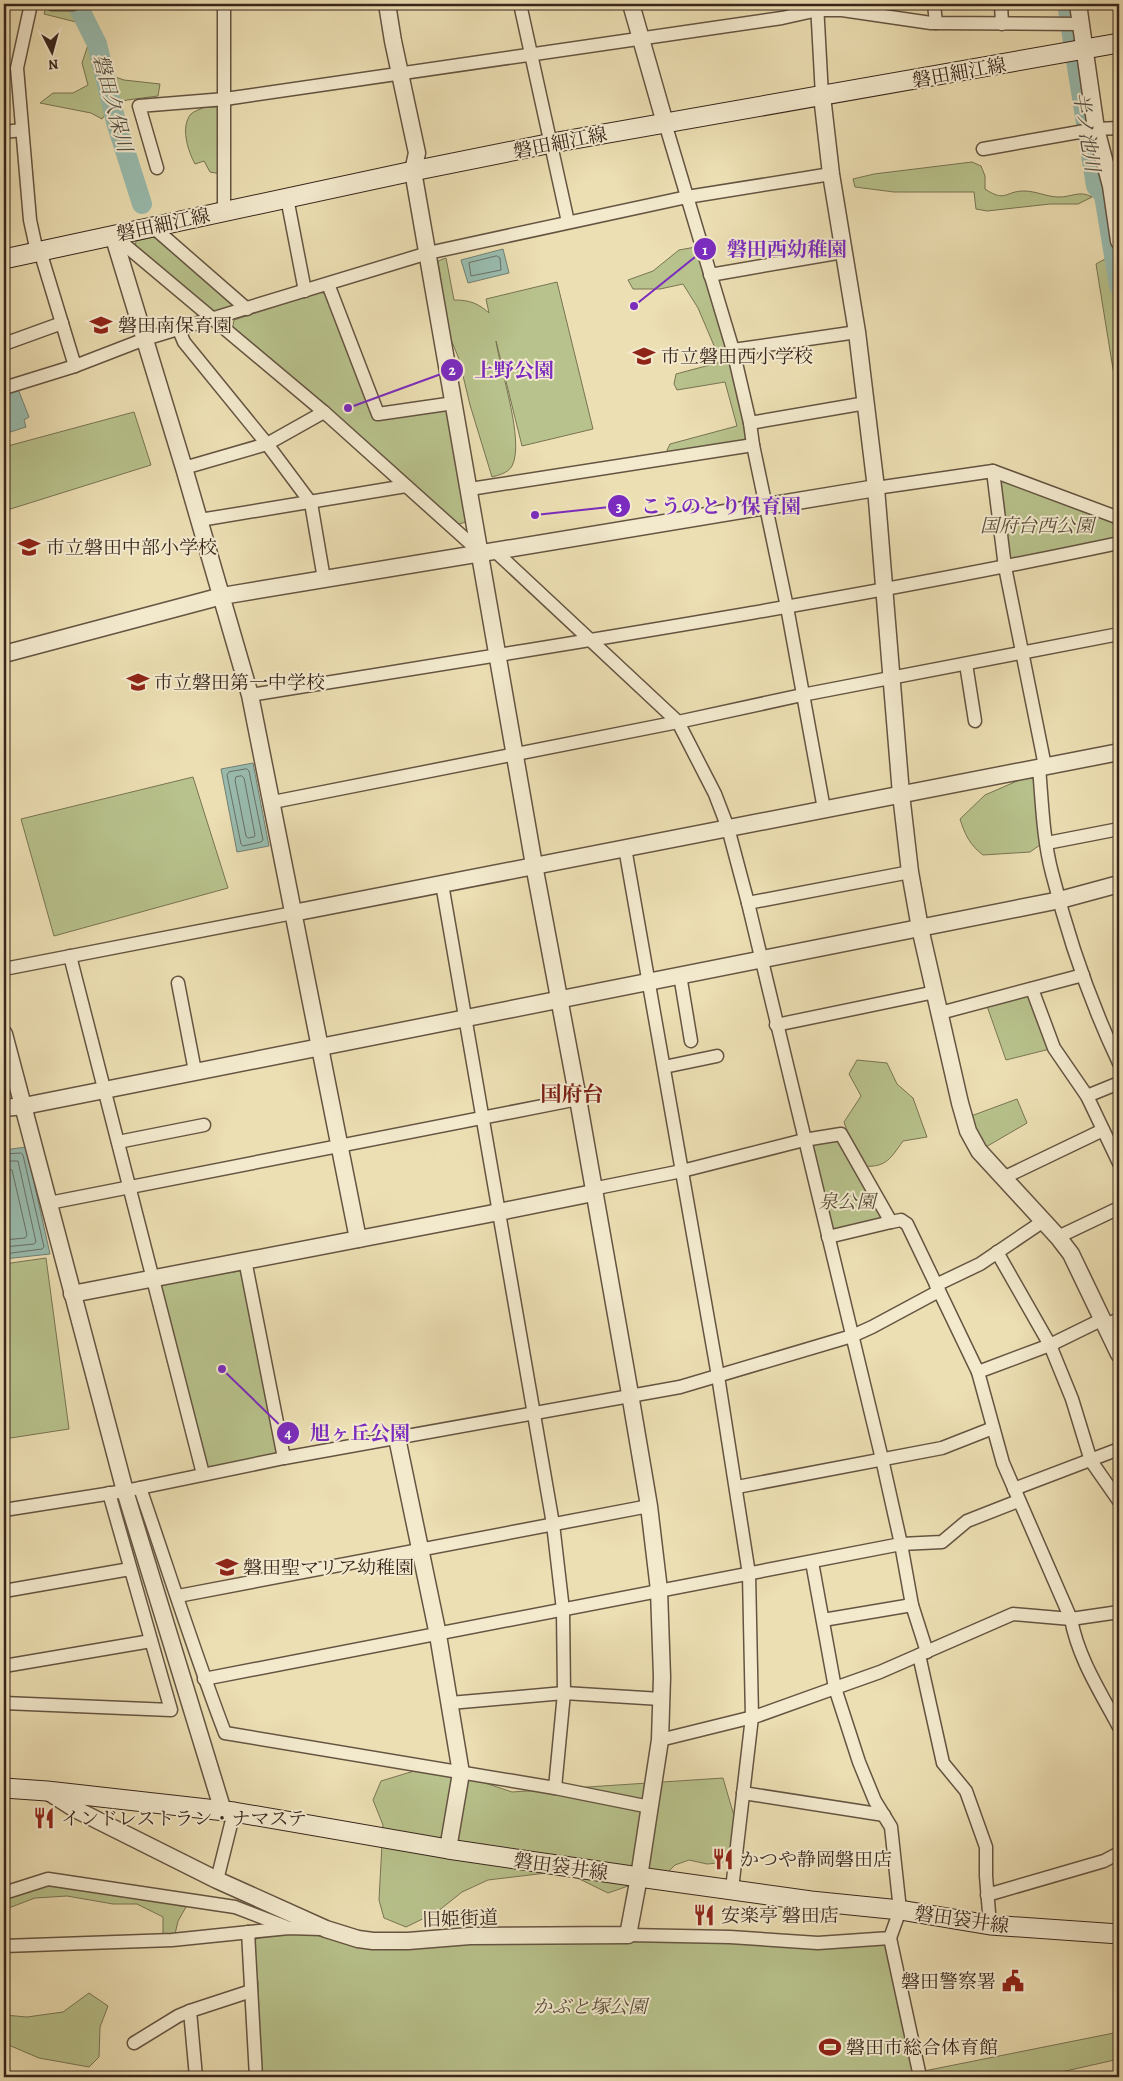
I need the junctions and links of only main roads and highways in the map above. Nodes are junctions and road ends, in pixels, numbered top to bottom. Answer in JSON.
{"nodes":[{"id":1,"x":1119,"y":43,"type":"edge"},
{"id":2,"x":4,"y":259,"type":"edge"},
{"id":3,"x":4,"y":1788,"type":"edge"},
{"id":4,"x":1119,"y":1934,"type":"edge"}],
"edges":[{"from":1,"to":2,"type":"main road","name":"磐田細江線"},
{"from":3,"to":4,"type":"main road","name":"磐田袋井線"}]}
